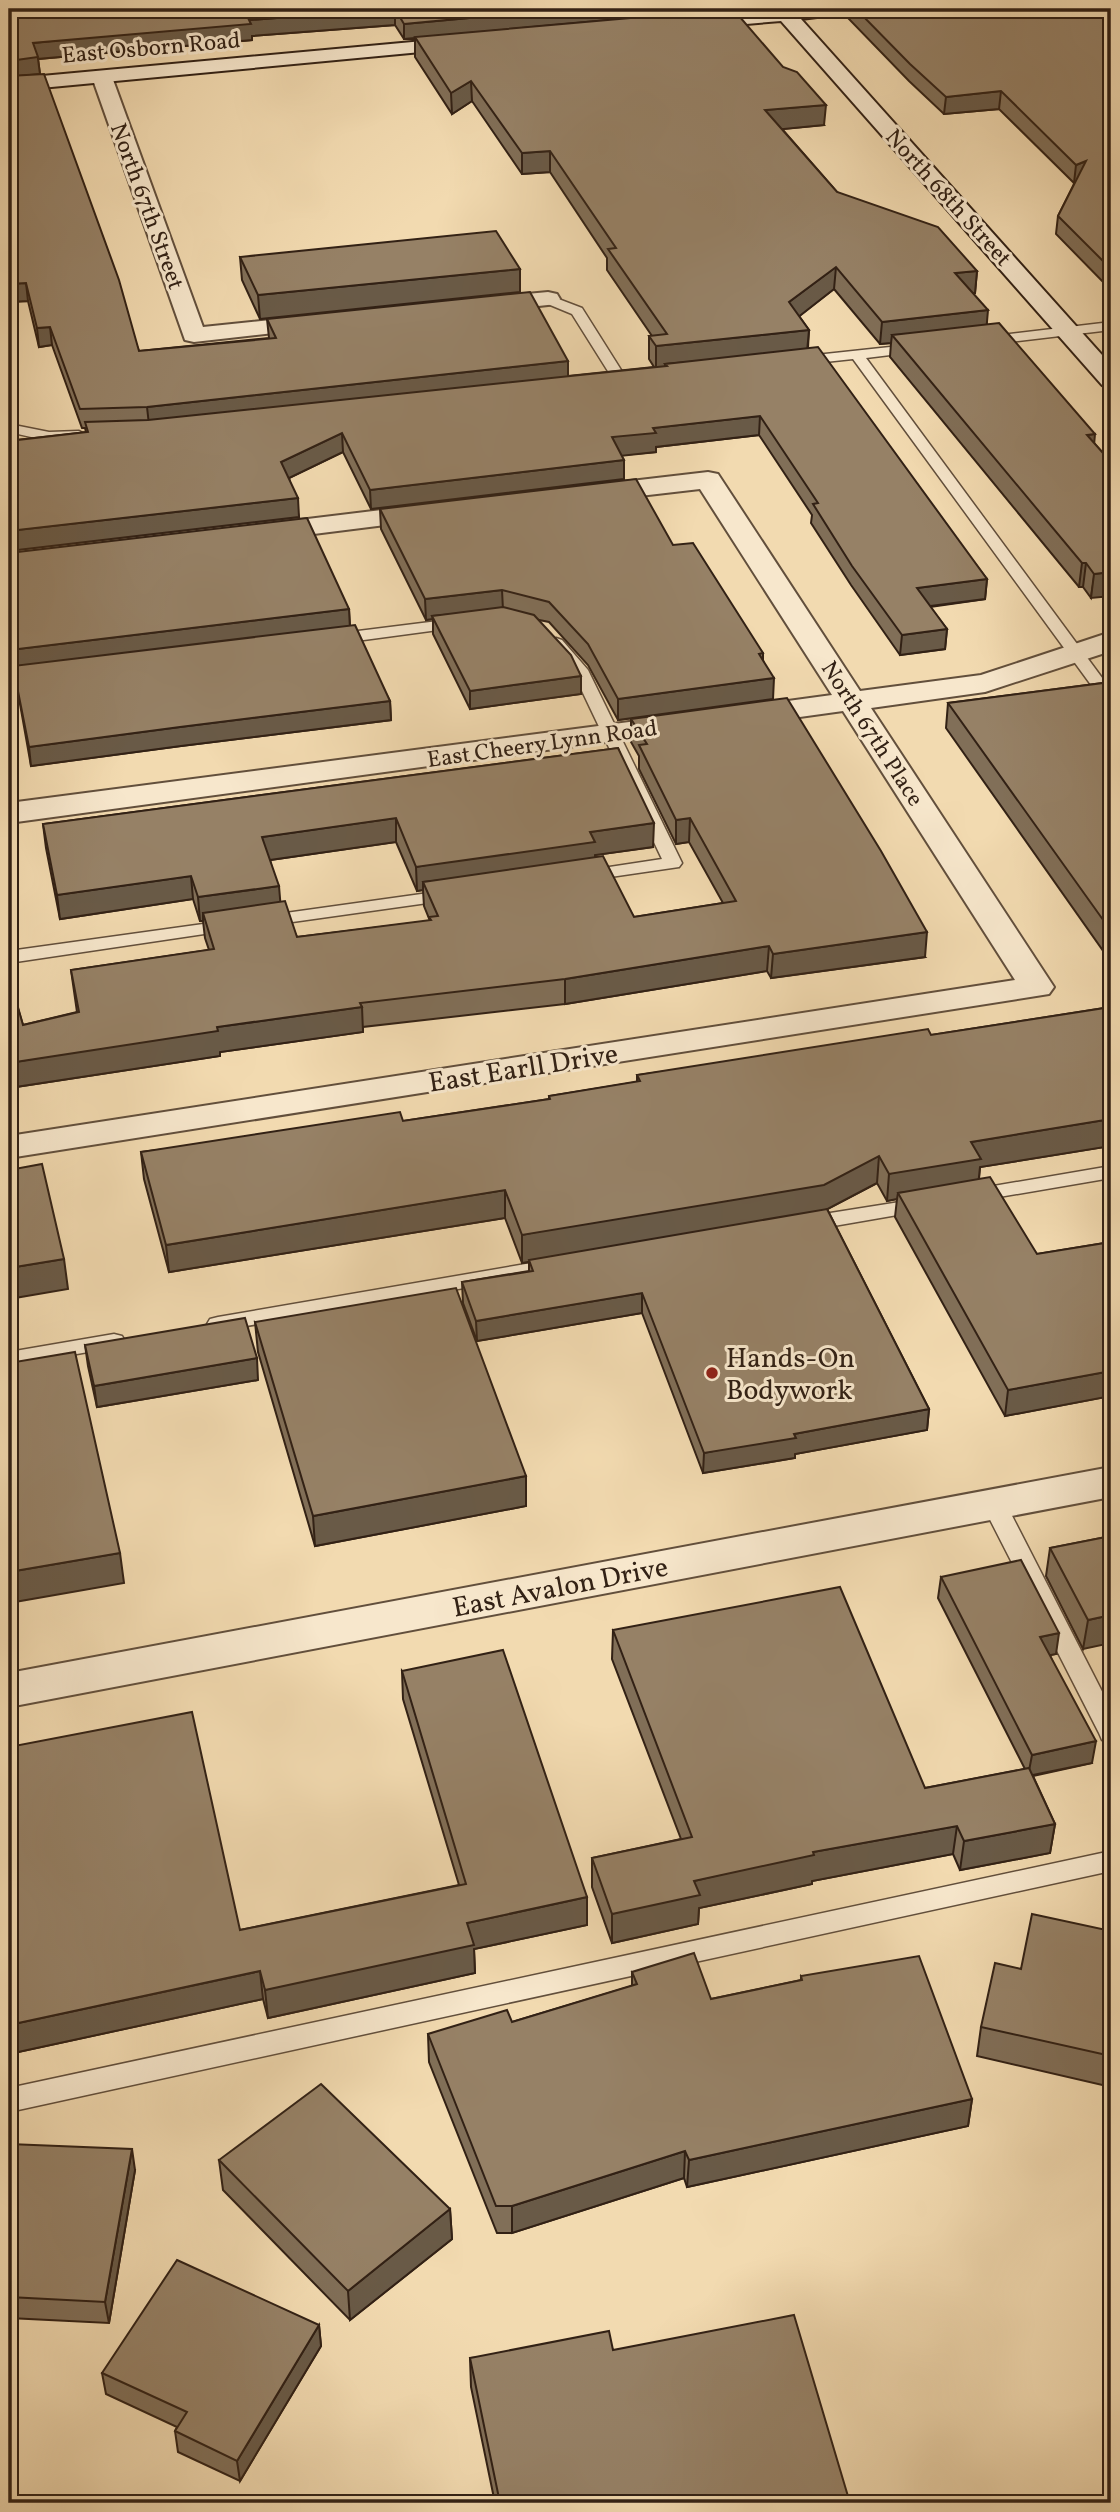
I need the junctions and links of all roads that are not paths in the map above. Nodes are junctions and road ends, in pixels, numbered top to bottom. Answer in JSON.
{"nodes":[{"id":1,"x":842,"y":9,"type":"edge"},
{"id":2,"x":781,"y":10,"type":"edge"},
{"id":3,"x":669,"y":24,"type":"edge"},
{"id":4,"x":491,"y":41,"type":"edge"},
{"id":5,"x":102,"y":77,"type":"junction"},
{"id":6,"x":9,"y":85,"type":"edge"},
{"id":7,"x":548,"y":299,"type":"joint"},
{"id":8,"x":467,"y":307,"type":"edge"},
{"id":9,"x":344,"y":320,"type":"edge"},
{"id":10,"x":1111,"y":326,"type":"edge"},
{"id":11,"x":1067,"y":331,"type":"junction"},
{"id":12,"x":975,"y":342,"type":"edge"},
{"id":13,"x":935,"y":346,"type":"edge"},
{"id":14,"x":857,"y":355,"type":"junction"},
{"id":15,"x":788,"y":362,"type":"edge"},
{"id":16,"x":1111,"y":380,"type":"edge"},
{"id":17,"x":621,"y":381,"type":"edge"},
{"id":18,"x":9,"y":428,"type":"edge"},
{"id":19,"x":99,"y":434,"type":"edge"},
{"id":20,"x":557,"y":498,"type":"edge"},
{"id":21,"x":461,"y":509,"type":"edge"},
{"id":22,"x":228,"y":536,"type":"edge"},
{"id":23,"x":475,"y":621,"type":"edge"},
{"id":24,"x":541,"y":628,"type":"edge"},
{"id":25,"x":1111,"y":641,"type":"edge"},
{"id":26,"x":310,"y":642,"type":"edge"},
{"id":27,"x":1075,"y":654,"type":"junction"},
{"id":28,"x":853,"y":701,"type":"junction"},
{"id":29,"x":1111,"y":701,"type":"edge"},
{"id":30,"x":611,"y":733,"type":"junction"},
{"id":31,"x":9,"y":813,"type":"edge"},
{"id":32,"x":562,"y":879,"type":"edge"},
{"id":33,"x":466,"y":892,"type":"edge"},
{"id":34,"x":9,"y":957,"type":"edge"},
{"id":35,"x":1037,"y":987,"type":"joint"},
{"id":36,"x":9,"y":1147,"type":"edge"},
{"id":37,"x":1111,"y":1172,"type":"edge"},
{"id":38,"x":780,"y":1228,"type":"edge"},
{"id":39,"x":574,"y":1263,"type":"edge"},
{"id":40,"x":202,"y":1326,"type":"edge"},
{"id":41,"x":133,"y":1338,"type":"edge"},
{"id":42,"x":9,"y":1359,"type":"edge"},
{"id":43,"x":1111,"y":1482,"type":"edge"},
{"id":44,"x":994,"y":1504,"type":"junction"},
{"id":45,"x":9,"y":1690,"type":"edge"},
{"id":46,"x":1111,"y":1733,"type":"edge"},
{"id":47,"x":1111,"y":1861,"type":"edge"},
{"id":48,"x":9,"y":2100,"type":"edge"}],
"edges":[{"from":1,"to":2,"type":"street"},
{"from":2,"to":3,"type":"street"},
{"from":2,"to":11,"type":"street","name":"North 68th Street"},
{"from":4,"to":5,"type":"street","name":"East Osborn Road"},
{"from":5,"to":6,"type":"street","name":"East Osborn Road"},
{"from":5,"to":9,"type":"street","name":"North 67th Street"},
{"from":7,"to":8,"type":"street"},
{"from":7,"to":17,"type":"lane"},
{"from":10,"to":11,"type":"lane"},
{"from":11,"to":12,"type":"lane"},
{"from":11,"to":16,"type":"street","name":"North 68th Street"},
{"from":13,"to":14,"type":"lane"},
{"from":14,"to":15,"type":"lane"},
{"from":14,"to":27,"type":"lane"},
{"from":18,"to":19,"type":"lane"},
{"from":20,"to":28,"type":"street","name":"North 67th Place"},
{"from":21,"to":22,"type":"street"},
{"from":23,"to":26,"type":"lane"},
{"from":24,"to":30,"type":"lane"},
{"from":25,"to":27,"type":"street","name":"East Cheery Lynn Road"},
{"from":27,"to":28,"type":"street","name":"East Cheery Lynn Road"},
{"from":27,"to":29,"type":"lane"},
{"from":28,"to":30,"type":"street","name":"East Cheery Lynn Road"},
{"from":28,"to":35,"type":"street","name":"North 67th Place"},
{"from":30,"to":31,"type":"street","name":"East Cheery Lynn Road"},
{"from":30,"to":32,"type":"lane"},
{"from":33,"to":34,"type":"lane"},
{"from":35,"to":36,"type":"street","name":"East Earll Drive"},
{"from":37,"to":38,"type":"lane"},
{"from":39,"to":40,"type":"lane"},
{"from":41,"to":42,"type":"lane"},
{"from":43,"to":44,"type":"street","name":"East Avalon Drive"},
{"from":44,"to":45,"type":"street","name":"East Avalon Drive"},
{"from":44,"to":46,"type":"lane"},
{"from":47,"to":48,"type":"lane"}]}
